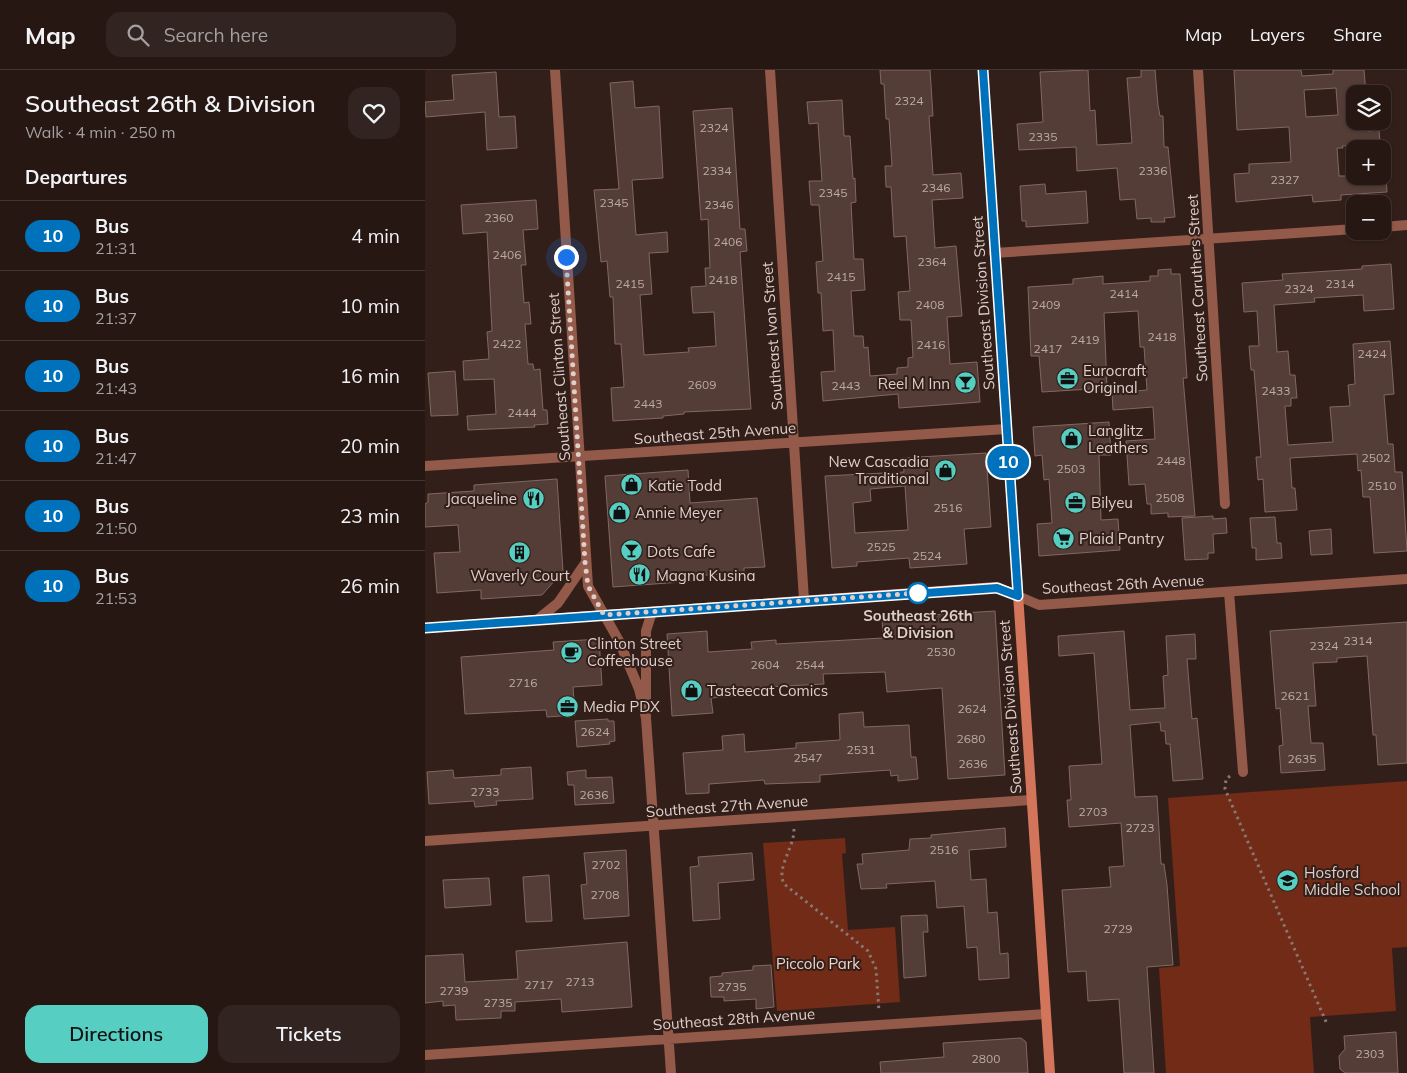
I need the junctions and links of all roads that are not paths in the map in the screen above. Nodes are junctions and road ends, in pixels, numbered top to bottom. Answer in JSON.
{"nodes":[{"id":1,"x":555,"y":70,"type":"edge"},
{"id":2,"x":770,"y":70,"type":"edge"},
{"id":3,"x":983,"y":70,"type":"edge"},
{"id":4,"x":1199,"y":70,"type":"edge"},
{"id":5,"x":1407,"y":225,"type":"edge"},
{"id":6,"x":1391,"y":226,"type":"edge"},
{"id":7,"x":1346,"y":230,"type":"edge"},
{"id":8,"x":1210,"y":239,"type":"junction"},
{"id":9,"x":995,"y":253,"type":"junction"},
{"id":10,"x":1007,"y":429,"type":"junction"},
{"id":11,"x":793,"y":443,"type":"junction"},
{"id":12,"x":579,"y":458,"type":"junction"},
{"id":13,"x":425,"y":466,"type":"edge"},
{"id":14,"x":1225,"y":504,"type":"dead end"},
{"id":15,"x":585,"y":562,"type":"junction"},
{"id":16,"x":1407,"y":579,"type":"edge"},
{"id":17,"x":1229,"y":592,"type":"junction"},
{"id":18,"x":1018,"y":596,"type":"junction"},
{"id":19,"x":804,"y":600,"type":"junction"},
{"id":20,"x":652,"y":612,"type":"junction"},
{"id":21,"x":604,"y":615,"type":"junction"},
{"id":22,"x":537,"y":620,"type":"junction"},
{"id":23,"x":425,"y":628,"type":"edge"},
{"id":24,"x":646,"y":718,"type":"junction"},
{"id":25,"x":1243,"y":772,"type":"dead end"},
{"id":26,"x":1031,"y":800,"type":"junction"},
{"id":27,"x":653,"y":826,"type":"junction"},
{"id":28,"x":425,"y":841,"type":"edge"},
{"id":29,"x":1046,"y":1014,"type":"junction"},
{"id":30,"x":668,"y":1039,"type":"junction"},
{"id":31,"x":425,"y":1055,"type":"edge"},
{"id":32,"x":671,"y":1073,"type":"edge"},
{"id":33,"x":1050,"y":1073,"type":"edge"}],
"edges":[{"from":1,"to":12,"type":"street","name":"Southeast Clinton Street"},
{"from":2,"to":11,"type":"street","name":"Southeast Ivon Street"},
{"from":3,"to":9,"type":"main road","name":"Southeast Division Street"},
{"from":4,"to":8,"type":"street","name":"Southeast Caruthers Street"},
{"from":5,"to":6,"type":"street"},
{"from":7,"to":8,"type":"street"},
{"from":8,"to":9,"type":"street"},
{"from":8,"to":14,"type":"street","name":"Southeast Caruthers Street"},
{"from":9,"to":10,"type":"main road","name":"Southeast Division Street"},
{"from":10,"to":11,"type":"street","name":"Southeast 25th Avenue"},
{"from":10,"to":18,"type":"main road","name":"Southeast Division Street"},
{"from":11,"to":12,"type":"street","name":"Southeast 25th Avenue"},
{"from":11,"to":19,"type":"street","name":"Southeast Ivon Street"},
{"from":12,"to":13,"type":"street","name":"Southeast 25th Avenue"},
{"from":12,"to":15,"type":"street","name":"Southeast Clinton Street"},
{"from":15,"to":21,"type":"street","name":"Southeast Clinton Street"},
{"from":15,"to":22,"type":"street"},
{"from":16,"to":17,"type":"street","name":"Southeast 26th Avenue"},
{"from":17,"to":18,"type":"street","name":"Southeast 26th Avenue"},
{"from":17,"to":25,"type":"street"},
{"from":18,"to":19,"type":"main road","name":"Southeast 26th Avenue"},
{"from":18,"to":26,"type":"main road","name":"Southeast Division Street"},
{"from":19,"to":20,"type":"main road","name":"Southeast 26th Avenue"},
{"from":20,"to":21,"type":"main road","name":"Southeast 26th Avenue"},
{"from":20,"to":24,"type":"street","name":"Southeast Clinton Street"},
{"from":21,"to":22,"type":"main road","name":"Southeast 26th Avenue"},
{"from":21,"to":24,"type":"street","name":"Southeast Clinton Street"},
{"from":22,"to":23,"type":"main road","name":"Southeast 26th Avenue"},
{"from":24,"to":27,"type":"street","name":"Southeast Clinton Street"},
{"from":26,"to":27,"type":"street","name":"Southeast 27th Avenue"},
{"from":26,"to":29,"type":"main road","name":"Southeast Division Street"},
{"from":27,"to":28,"type":"street","name":"Southeast 27th Avenue"},
{"from":27,"to":30,"type":"street","name":"Southeast Clinton Street"},
{"from":29,"to":30,"type":"street","name":"Southeast 28th Avenue"},
{"from":29,"to":33,"type":"main road","name":"Southeast Division Street"},
{"from":30,"to":31,"type":"street","name":"Southeast 28th Avenue"},
{"from":30,"to":32,"type":"street","name":"Southeast Clinton Street"}]}
